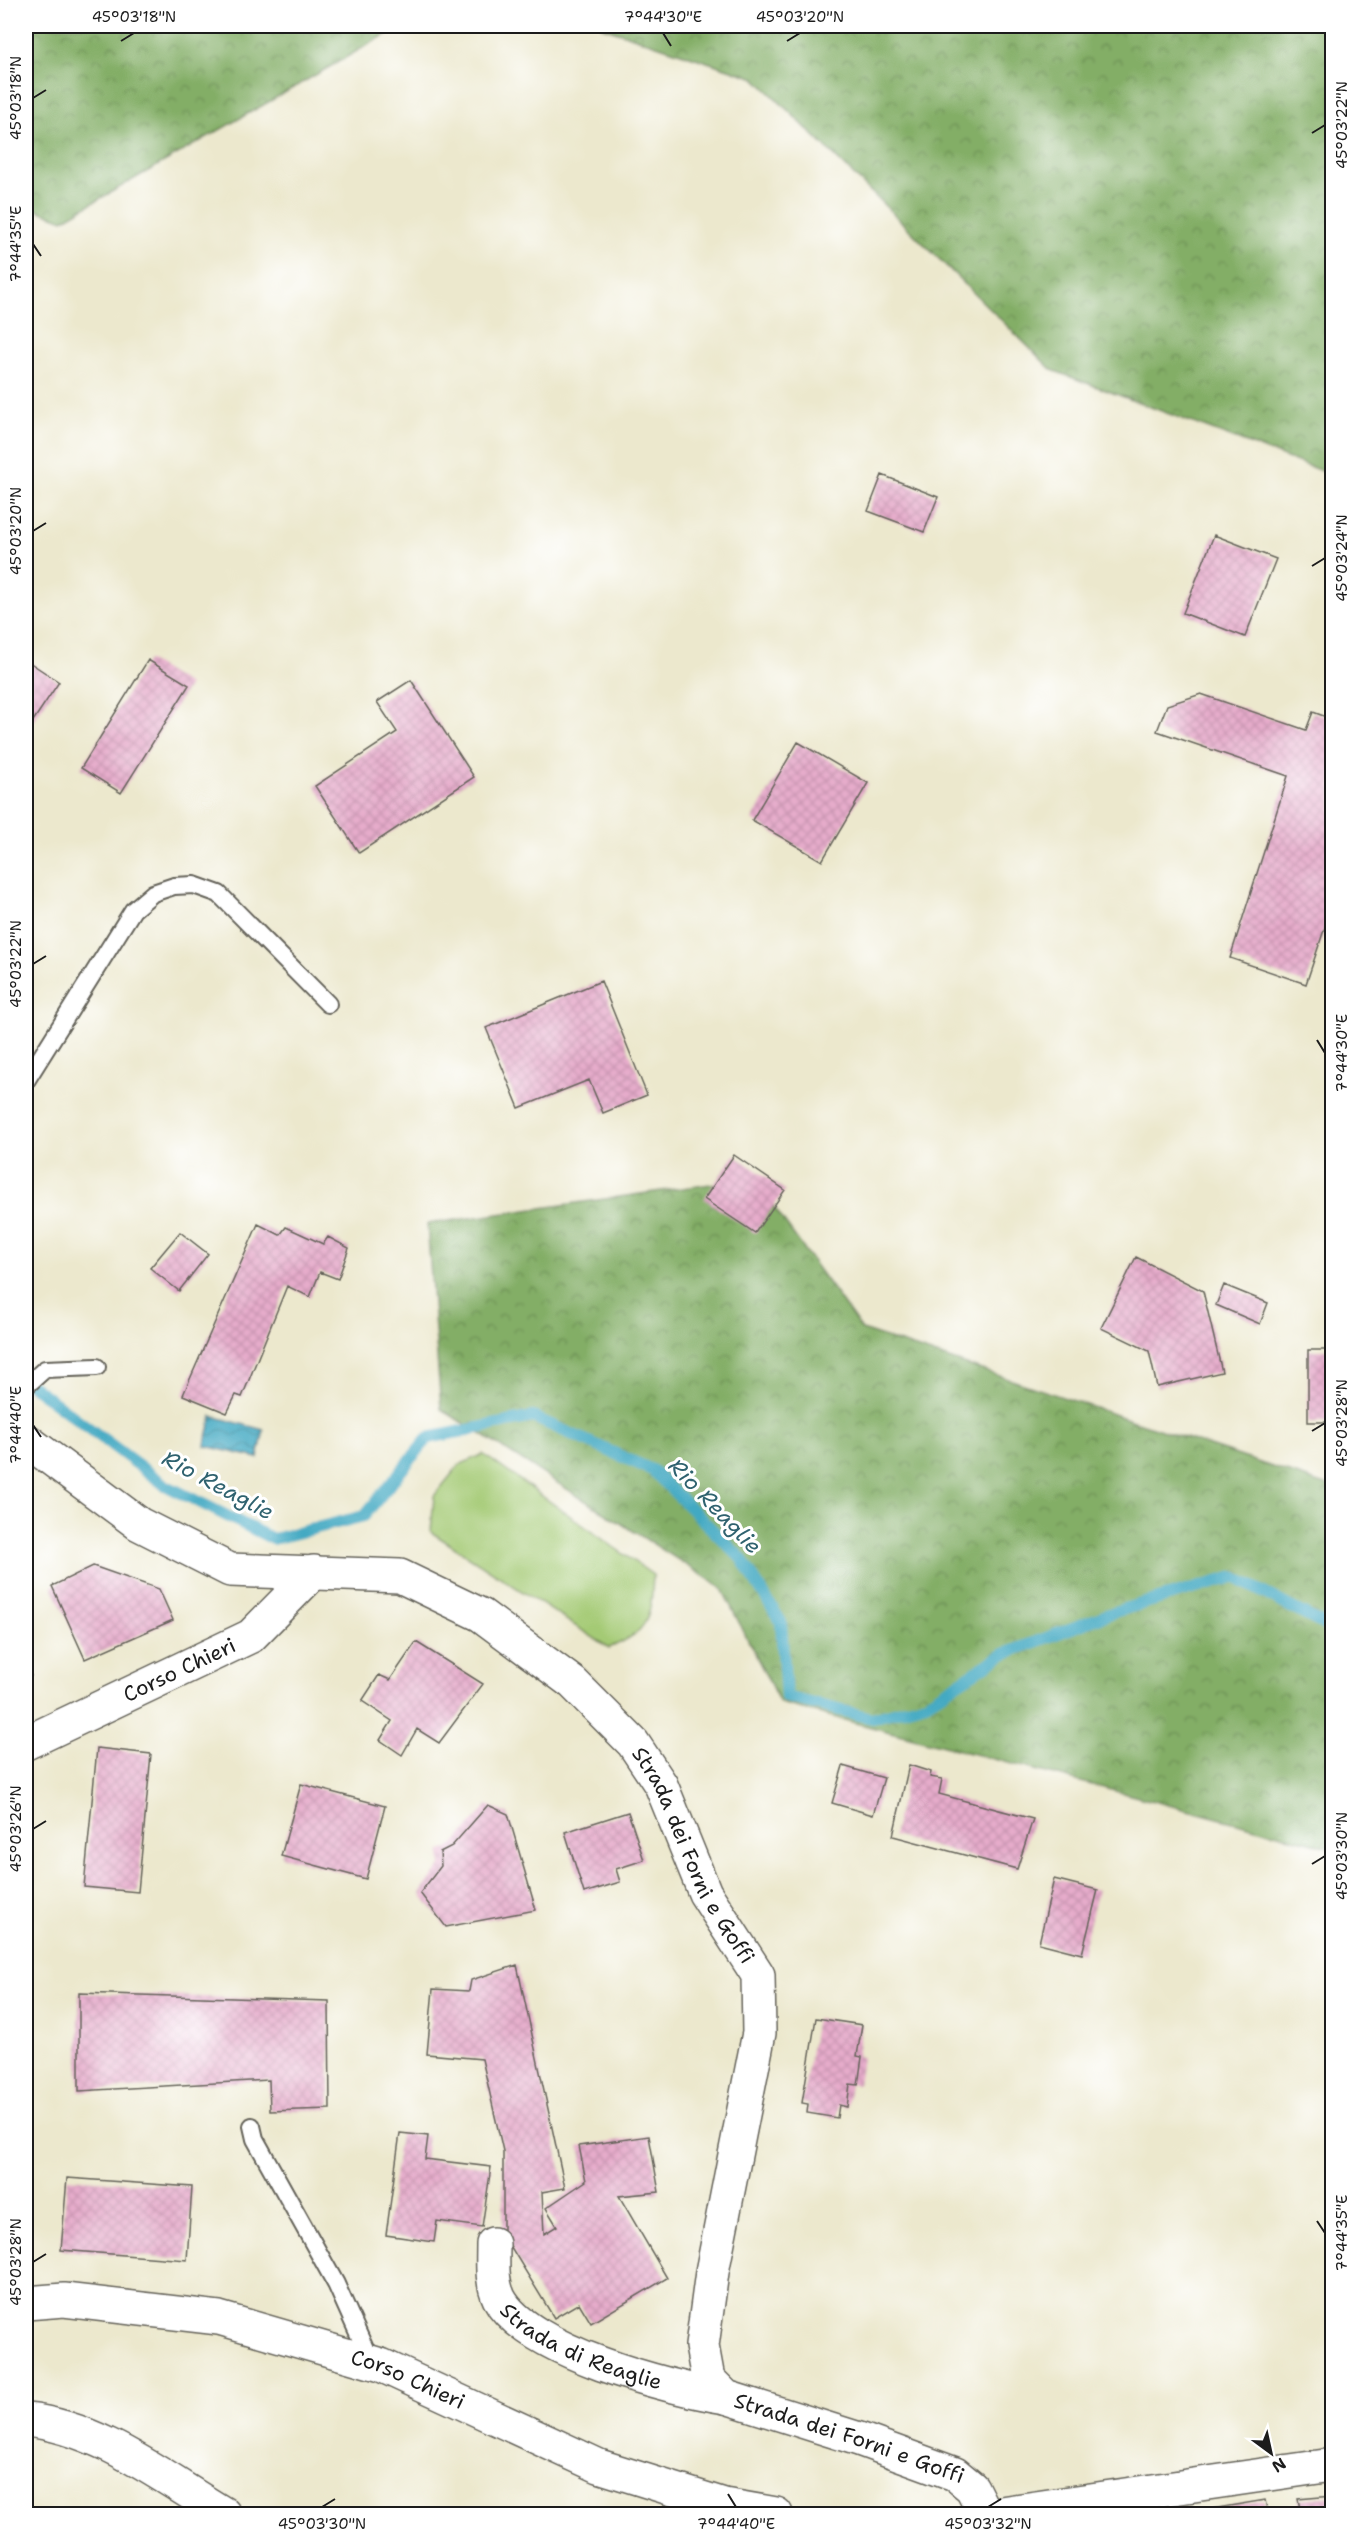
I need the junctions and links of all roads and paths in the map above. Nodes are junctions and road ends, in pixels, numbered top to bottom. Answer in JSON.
{"nodes":[{"id":1,"x":328,"y":1004,"type":"dead end"},
{"id":2,"x":26,"y":1081,"type":"edge"},
{"id":3,"x":97,"y":1367,"type":"dead end"},
{"id":4,"x":26,"y":1386,"type":"edge"},
{"id":5,"x":26,"y":1440,"type":"edge"},
{"id":6,"x":314,"y":1572,"type":"junction"},
{"id":7,"x":26,"y":1743,"type":"edge"},
{"id":8,"x":252,"y":2126,"type":"dead end"},
{"id":9,"x":493,"y":2244,"type":"dead end"},
{"id":10,"x":26,"y":2303,"type":"edge"},
{"id":11,"x":371,"y":2363,"type":"junction"},
{"id":12,"x":726,"y":2397,"type":"junction"},
{"id":13,"x":26,"y":2420,"type":"edge"},
{"id":14,"x":1332,"y":2465,"type":"edge"},
{"id":15,"x":224,"y":2514,"type":"edge"},
{"id":16,"x":776,"y":2514,"type":"edge"},
{"id":17,"x":985,"y":2514,"type":"edge"},
{"id":18,"x":994,"y":2514,"type":"edge"}],
"edges":[{"from":1,"to":2,"type":"lane"},
{"from":3,"to":4,"type":"lane"},
{"from":5,"to":6,"type":"street","name":"Strada dei Forni e Goffi"},
{"from":6,"to":7,"type":"street","name":"Corso Chieri"},
{"from":6,"to":12,"type":"street","name":"Strada dei Forni e Goffi"},
{"from":8,"to":11,"type":"lane"},
{"from":9,"to":12,"type":"street","name":"Strada di Reaglie"},
{"from":10,"to":11,"type":"street","name":"Corso Chieri"},
{"from":11,"to":16,"type":"street","name":"Corso Chieri"},
{"from":12,"to":17,"type":"street","name":"Strada dei Forni e Goffi"},
{"from":13,"to":15,"type":"street"},
{"from":14,"to":18,"type":"street"}]}
